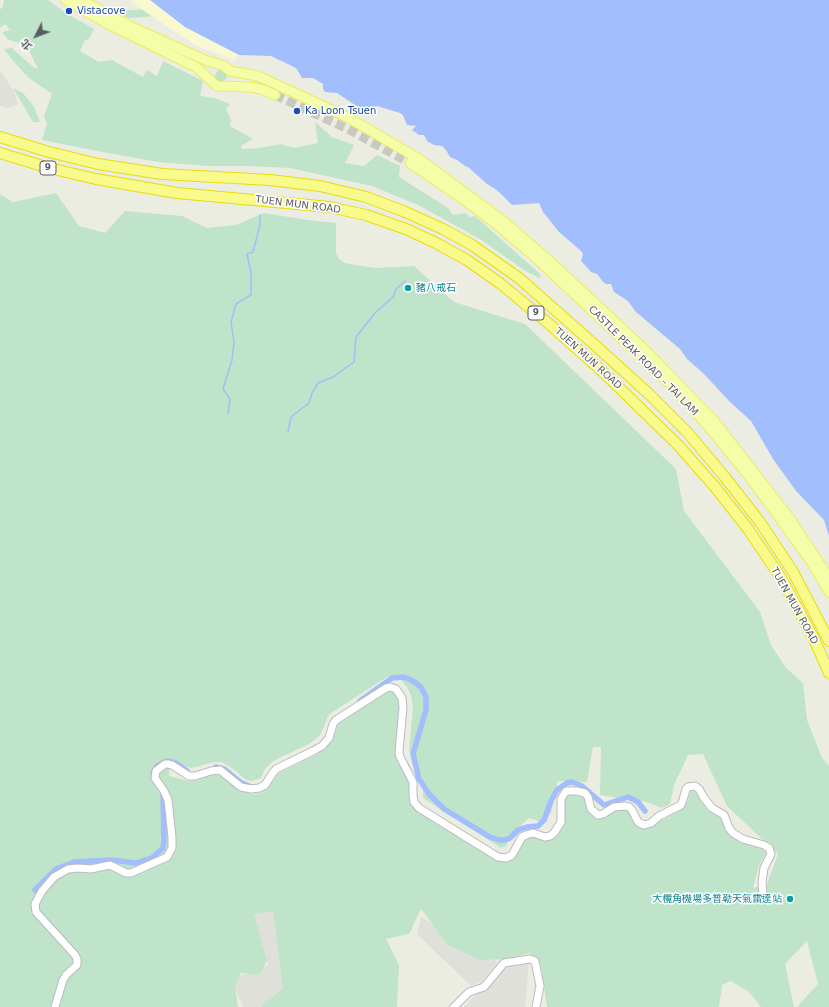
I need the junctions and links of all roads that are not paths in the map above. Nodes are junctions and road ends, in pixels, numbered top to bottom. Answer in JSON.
{"nodes":[{"id":1,"x":66,"y":0,"type":"edge"},
{"id":2,"x":80,"y":0,"type":"edge"},
{"id":3,"x":220,"y":65,"type":"junction"},
{"id":4,"x":230,"y":71,"type":"junction"},
{"id":5,"x":210,"y":79,"type":"junction"},
{"id":6,"x":225,"y":86,"type":"junction"},
{"id":7,"x":275,"y":95,"type":"tunnel mouth"},
{"id":8,"x":0,"y":137,"type":"edge"},
{"id":9,"x":0,"y":154,"type":"edge"},
{"id":10,"x":410,"y":162,"type":"tunnel mouth"},
{"id":11,"x":552,"y":268,"type":"junction"},
{"id":12,"x":829,"y":578,"type":"edge"},
{"id":13,"x":829,"y":592,"type":"edge"},
{"id":14,"x":829,"y":641,"type":"edge"},
{"id":15,"x":829,"y":673,"type":"edge"},
{"id":16,"x":764,"y":900,"type":"dead end"},
{"id":17,"x":55,"y":1007,"type":"edge"},
{"id":18,"x":454,"y":1007,"type":"edge"},
{"id":19,"x":536,"y":1007,"type":"edge"}],
"edges":[{"from":1,"to":5,"type":"main road"},
{"from":2,"to":3,"type":"main road"},
{"from":3,"to":4,"type":"main road"},
{"from":3,"to":5,"type":"main road"},
{"from":4,"to":6,"type":"main road"},
{"from":4,"to":11,"type":"main road"},
{"from":5,"to":6,"type":"main road"},
{"from":6,"to":7,"type":"main road"},
{"from":8,"to":14,"type":"highway","name":"TUEN MUN ROAD","number":"9"},
{"from":9,"to":15,"type":"highway","name":"TUEN MUN ROAD","number":"9"},
{"from":10,"to":11,"type":"main road"},
{"from":11,"to":12,"type":"main road","name":"CASTLE PEAK ROAD – TAI LAM"},
{"from":11,"to":13,"type":"main road","name":"CASTLE PEAK ROAD – TAI LAM"},
{"from":16,"to":17,"type":"street"},
{"from":18,"to":19,"type":"street"}]}
